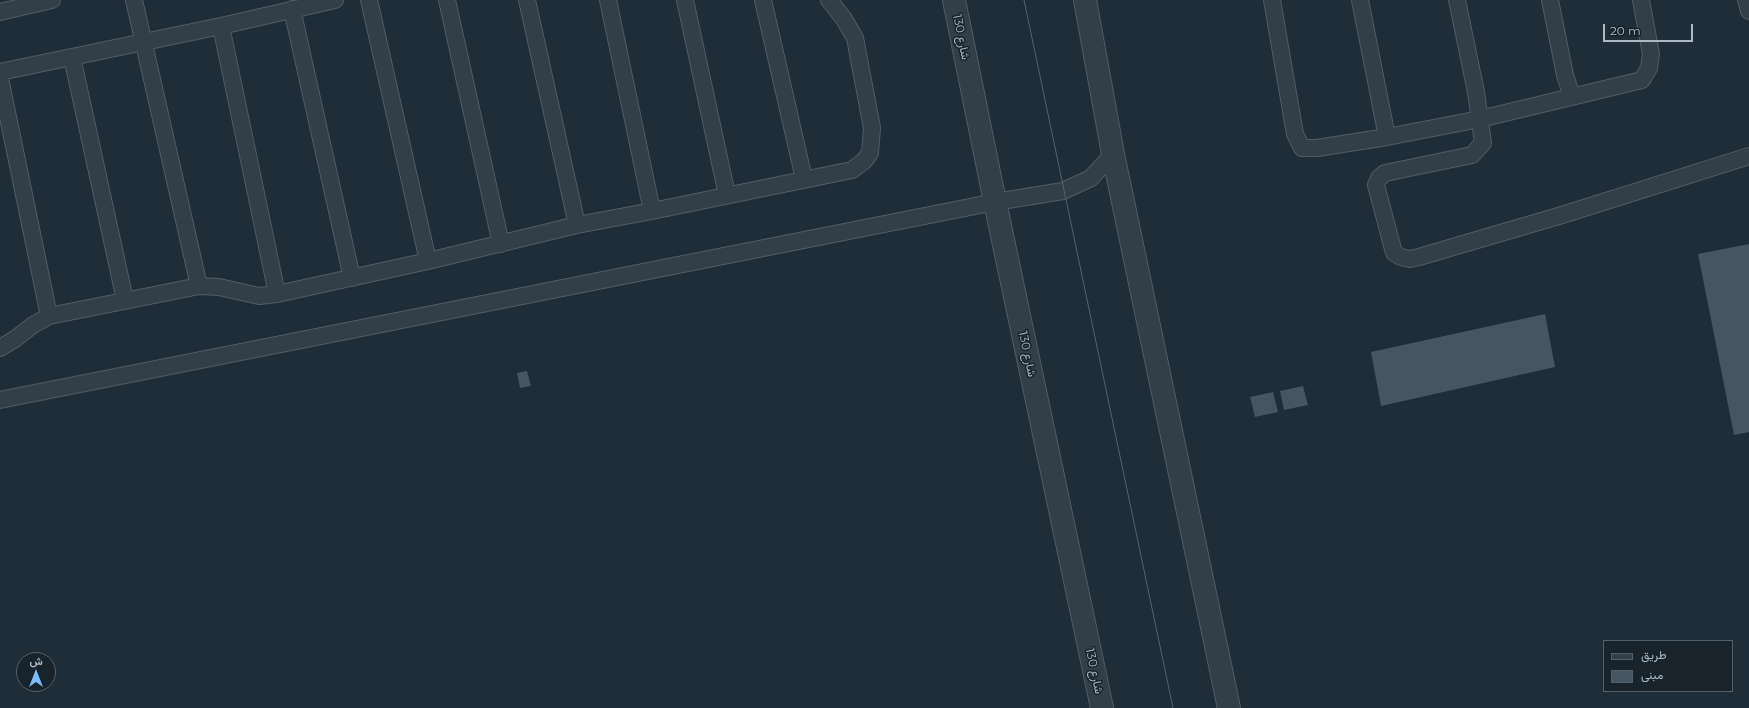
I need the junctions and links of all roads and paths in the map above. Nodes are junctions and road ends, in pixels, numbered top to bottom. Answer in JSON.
{"nodes":[{"id":1,"x":52,"y":0,"type":"edge"},
{"id":2,"x":134,"y":0,"type":"edge"},
{"id":3,"x":335,"y":0,"type":"edge"},
{"id":4,"x":369,"y":0,"type":"edge"},
{"id":5,"x":447,"y":0,"type":"edge"},
{"id":6,"x":527,"y":0,"type":"edge"},
{"id":7,"x":608,"y":0,"type":"edge"},
{"id":8,"x":685,"y":0,"type":"edge"},
{"id":9,"x":763,"y":0,"type":"edge"},
{"id":10,"x":829,"y":0,"type":"edge"},
{"id":11,"x":954,"y":0,"type":"edge"},
{"id":12,"x":1085,"y":0,"type":"edge"},
{"id":13,"x":1272,"y":0,"type":"edge"},
{"id":14,"x":1360,"y":0,"type":"edge"},
{"id":15,"x":1457,"y":0,"type":"edge"},
{"id":16,"x":1550,"y":0,"type":"edge"},
{"id":17,"x":1641,"y":0,"type":"edge"},
{"id":18,"x":1746,"y":0,"type":"edge"},
{"id":19,"x":292,"y":9,"type":"junction"},
{"id":20,"x":1749,"y":11,"type":"edge"},
{"id":21,"x":0,"y":12,"type":"edge"},
{"id":22,"x":221,"y":26,"type":"junction"},
{"id":23,"x":145,"y":42,"type":"junction"},
{"id":24,"x":72,"y":57,"type":"junction"},
{"id":25,"x":0,"y":72,"type":"edge"},
{"id":26,"x":0,"y":78,"type":"edge"},
{"id":27,"x":1572,"y":97,"type":"junction"},
{"id":28,"x":1480,"y":119,"type":"junction"},
{"id":29,"x":1387,"y":137,"type":"junction"},
{"id":30,"x":1113,"y":154,"type":"junction"},
{"id":31,"x":1749,"y":156,"type":"edge"},
{"id":32,"x":804,"y":179,"type":"junction"},
{"id":33,"x":727,"y":195,"type":"junction"},
{"id":34,"x":995,"y":202,"type":"junction"},
{"id":35,"x":652,"y":211,"type":"junction"},
{"id":36,"x":577,"y":225,"type":"junction"},
{"id":37,"x":501,"y":244,"type":"junction"},
{"id":38,"x":428,"y":261,"type":"junction"},
{"id":39,"x":352,"y":278,"type":"junction"},
{"id":40,"x":199,"y":286,"type":"junction"},
{"id":41,"x":277,"y":294,"type":"junction"},
{"id":42,"x":125,"y":300,"type":"junction"},
{"id":43,"x":49,"y":316,"type":"junction"},
{"id":44,"x":0,"y":348,"type":"edge"},
{"id":45,"x":0,"y":400,"type":"edge"},
{"id":46,"x":1102,"y":708,"type":"edge"},
{"id":47,"x":1229,"y":708,"type":"edge"}],
"edges":[{"from":1,"to":21,"type":"lane"},
{"from":2,"to":23,"type":"lane"},
{"from":3,"to":19,"type":"lane"},
{"from":4,"to":38,"type":"lane"},
{"from":5,"to":37,"type":"lane"},
{"from":6,"to":36,"type":"lane"},
{"from":7,"to":35,"type":"lane"},
{"from":8,"to":33,"type":"lane"},
{"from":9,"to":32,"type":"lane"},
{"from":10,"to":32,"type":"lane"},
{"from":11,"to":34,"type":"street","name":"شارع 130"},
{"from":12,"to":30,"type":"street"},
{"from":13,"to":29,"type":"lane"},
{"from":14,"to":29,"type":"lane"},
{"from":15,"to":28,"type":"lane"},
{"from":16,"to":27,"type":"lane"},
{"from":17,"to":27,"type":"lane"},
{"from":18,"to":20,"type":"lane"},
{"from":19,"to":22,"type":"lane"},
{"from":19,"to":39,"type":"lane"},
{"from":22,"to":23,"type":"lane"},
{"from":22,"to":41,"type":"lane"},
{"from":23,"to":24,"type":"lane"},
{"from":23,"to":40,"type":"lane"},
{"from":24,"to":25,"type":"lane"},
{"from":24,"to":42,"type":"lane"},
{"from":26,"to":43,"type":"lane"},
{"from":27,"to":28,"type":"lane"},
{"from":28,"to":29,"type":"lane"},
{"from":28,"to":31,"type":"lane"},
{"from":30,"to":34,"type":"lane"},
{"from":30,"to":47,"type":"street"},
{"from":32,"to":33,"type":"lane"},
{"from":33,"to":35,"type":"lane"},
{"from":34,"to":45,"type":"lane"},
{"from":34,"to":46,"type":"street","name":"شارع 130"},
{"from":35,"to":36,"type":"lane"},
{"from":36,"to":37,"type":"lane"},
{"from":37,"to":38,"type":"lane"},
{"from":38,"to":39,"type":"lane"},
{"from":39,"to":41,"type":"lane"},
{"from":40,"to":41,"type":"lane"},
{"from":40,"to":42,"type":"lane"},
{"from":42,"to":43,"type":"lane"},
{"from":43,"to":44,"type":"lane"}]}
